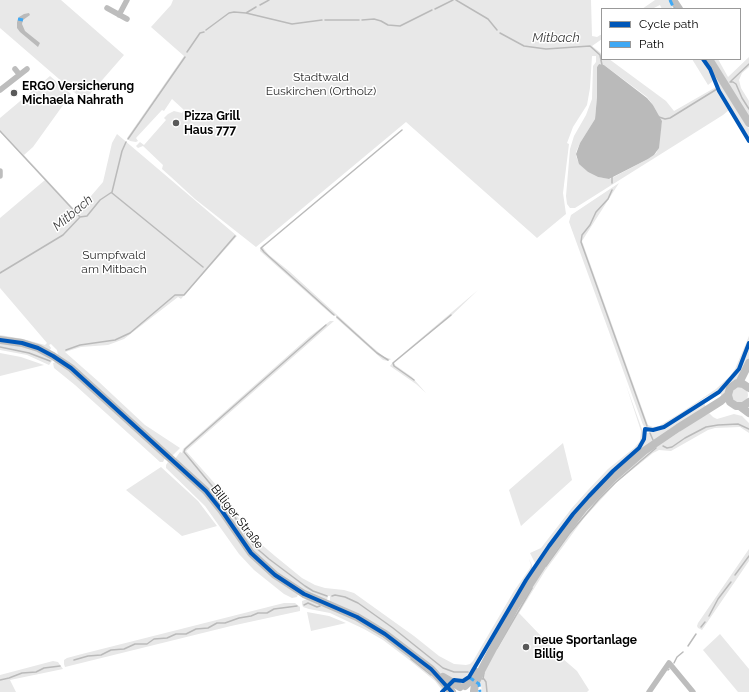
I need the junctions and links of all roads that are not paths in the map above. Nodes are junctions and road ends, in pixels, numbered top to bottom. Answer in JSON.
{"nodes":[{"id":1,"x":127,"y":0,"type":"edge"},
{"id":2,"x":107,"y":8,"type":"dead end"},
{"id":3,"x":119,"y":15,"type":"junction"},
{"id":4,"x":127,"y":19,"type":"dead end"},
{"id":5,"x":710,"y":60,"type":"edge"},
{"id":6,"x":15,"y":69,"type":"dead end"},
{"id":7,"x":27,"y":69,"type":"dead end"},
{"id":8,"x":19,"y":74,"type":"junction"},
{"id":9,"x":0,"y":90,"type":"edge"},
{"id":10,"x":749,"y":123,"type":"edge"},
{"id":11,"x":0,"y":171,"type":"edge"},
{"id":12,"x":0,"y":176,"type":"edge"},
{"id":13,"x":0,"y":340,"type":"edge"},
{"id":14,"x":749,"y":363,"type":"edge"},
{"id":15,"x":749,"y":376,"type":"edge"},
{"id":16,"x":739,"y":383,"type":"junction"},
{"id":17,"x":748,"y":387,"type":"edge"},
{"id":18,"x":728,"y":395,"type":"junction"},
{"id":19,"x":749,"y":402,"type":"edge"},
{"id":20,"x":736,"y":405,"type":"junction"},
{"id":21,"x":749,"y":414,"type":"edge"},
{"id":22,"x":691,"y":420,"type":"junction"},
{"id":23,"x":494,"y":645,"type":"junction"},
{"id":24,"x":458,"y":689,"type":"edge"},
{"id":25,"x":474,"y":692,"type":"edge"},
{"id":26,"x":650,"y":692,"type":"edge"},
{"id":27,"x":693,"y":692,"type":"edge"}],
"edges":[{"from":1,"to":3,"type":"street"},
{"from":2,"to":3,"type":"street"},
{"from":3,"to":4,"type":"street"},
{"from":5,"to":10,"type":"main road"},
{"from":6,"to":8,"type":"street"},
{"from":7,"to":8,"type":"street"},
{"from":8,"to":9,"type":"street"},
{"from":11,"to":12,"type":"street"},
{"from":13,"to":24,"type":"main road","name":"Billiger Straße"},
{"from":14,"to":16,"type":"main road"},
{"from":15,"to":17,"type":"main road"},
{"from":16,"to":17,"type":"main road"},
{"from":16,"to":18,"type":"main road"},
{"from":18,"to":20,"type":"main road"},
{"from":18,"to":22,"type":"main road"},
{"from":19,"to":20,"type":"main road"},
{"from":20,"to":21,"type":"main road"},
{"from":20,"to":22,"type":"main road"},
{"from":22,"to":23,"type":"main road"},
{"from":23,"to":24,"type":"main road"},
{"from":23,"to":25,"type":"main road"},
{"from":24,"to":25,"type":"main road","name":"Billiger Straße"},
{"from":26,"to":27,"type":"street"}]}
